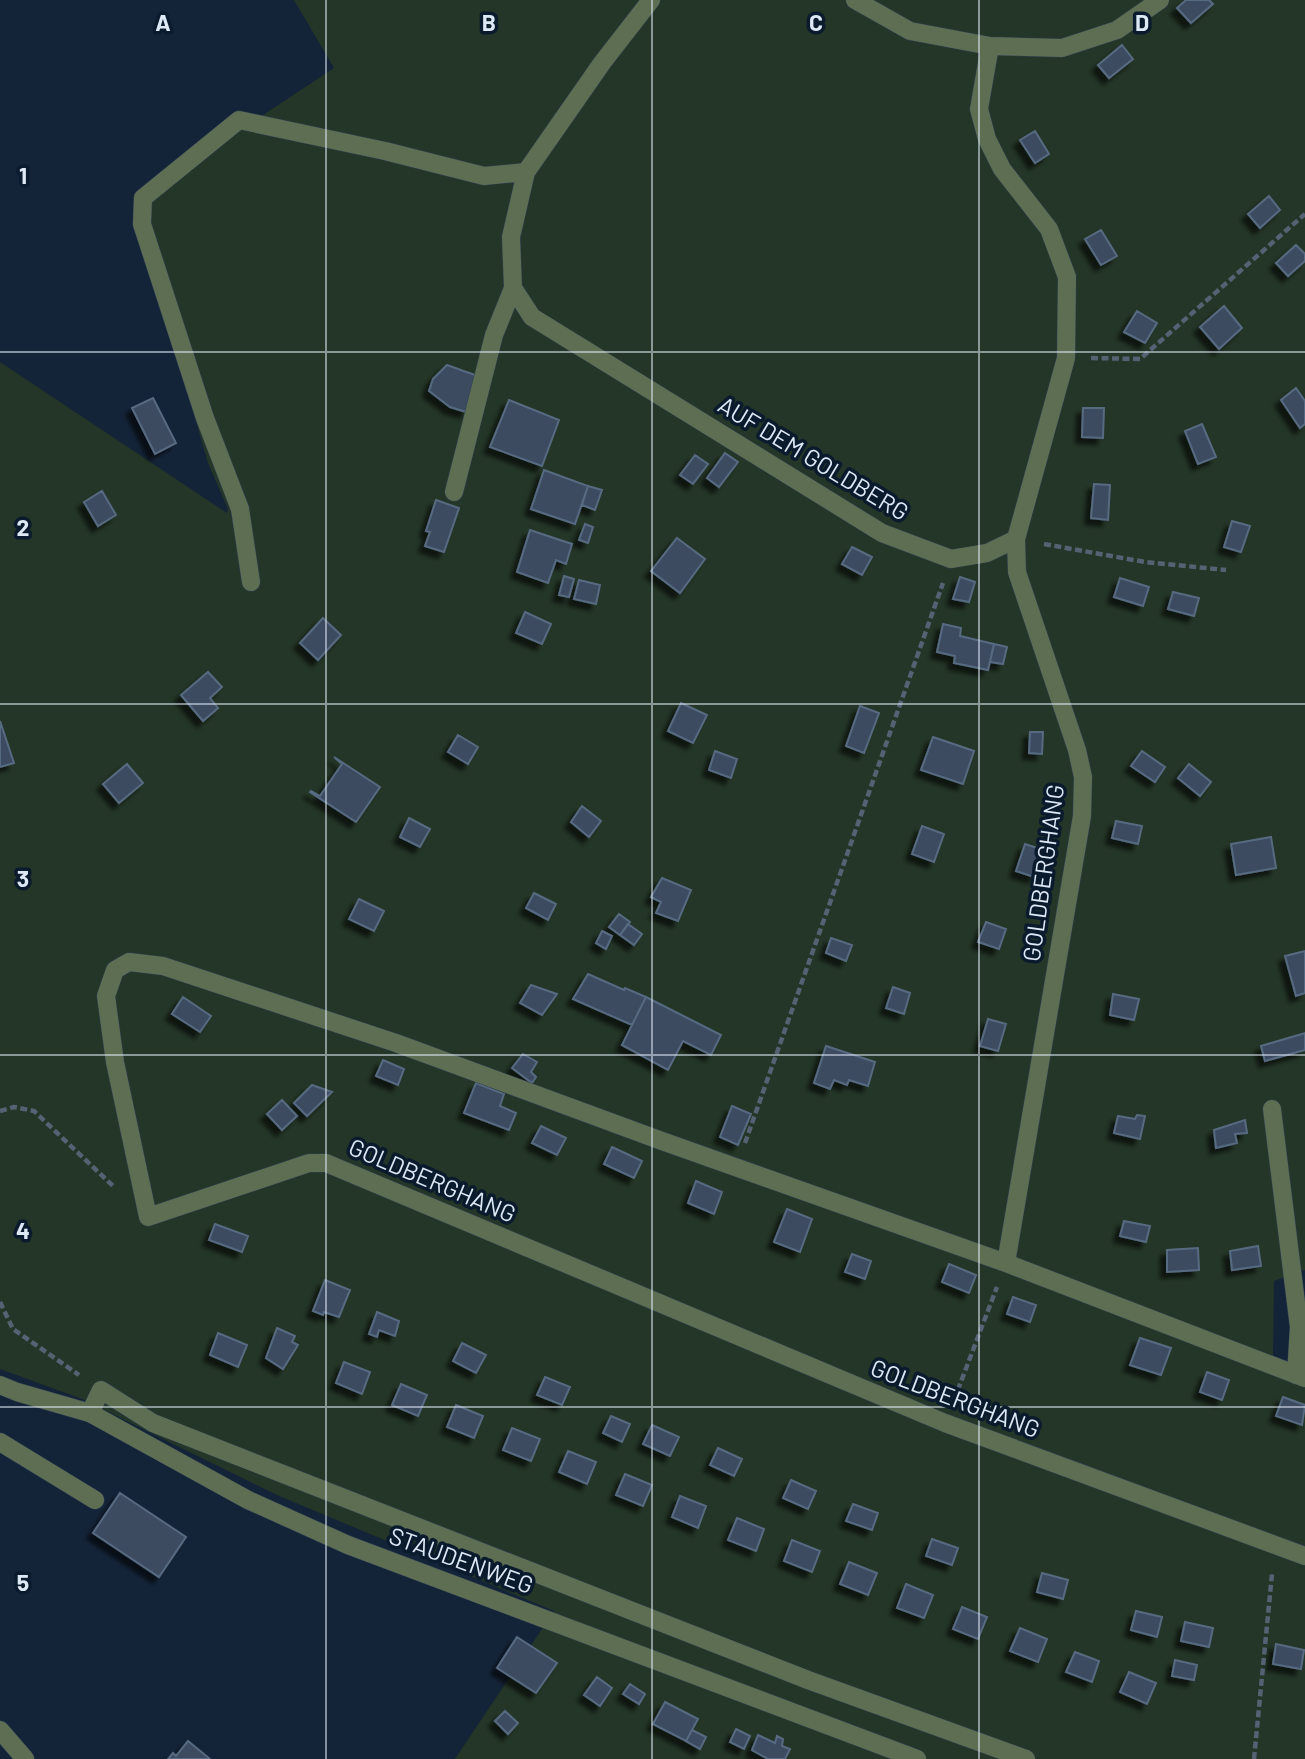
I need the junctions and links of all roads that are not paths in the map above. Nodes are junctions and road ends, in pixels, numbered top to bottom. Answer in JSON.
{"nodes":[{"id":1,"x":651,"y":0,"type":"edge"},
{"id":2,"x":855,"y":0,"type":"edge"},
{"id":3,"x":1160,"y":0,"type":"edge"},
{"id":4,"x":990,"y":46,"type":"junction"},
{"id":5,"x":526,"y":172,"type":"junction"},
{"id":6,"x":513,"y":288,"type":"junction"},
{"id":7,"x":453,"y":492,"type":"dead end"},
{"id":8,"x":1016,"y":539,"type":"junction"},
{"id":9,"x":251,"y":582,"type":"dead end"},
{"id":10,"x":1272,"y":1109,"type":"dead end"},
{"id":11,"x":1006,"y":1262,"type":"junction"},
{"id":12,"x":1301,"y":1377,"type":"edge"},
{"id":13,"x":0,"y":1385,"type":"edge"},
{"id":14,"x":90,"y":1413,"type":"junction"},
{"id":15,"x":0,"y":1442,"type":"edge"},
{"id":16,"x":95,"y":1500,"type":"dead end"},
{"id":17,"x":1305,"y":1556,"type":"edge"},
{"id":18,"x":0,"y":1730,"type":"edge"},
{"id":19,"x":25,"y":1759,"type":"edge"},
{"id":20,"x":917,"y":1759,"type":"edge"},
{"id":21,"x":1027,"y":1759,"type":"edge"}],
"edges":[{"from":1,"to":5,"type":"street"},
{"from":2,"to":4,"type":"street"},
{"from":3,"to":4,"type":"street"},
{"from":4,"to":8,"type":"street"},
{"from":5,"to":6,"type":"street"},
{"from":5,"to":9,"type":"street"},
{"from":6,"to":7,"type":"street"},
{"from":6,"to":8,"type":"street","name":"AUF DEM GOLDBERG"},
{"from":8,"to":11,"type":"street","name":"GOLDBERGHANG"},
{"from":10,"to":12,"type":"street"},
{"from":11,"to":12,"type":"street"},
{"from":11,"to":17,"type":"street","name":"GOLDBERGHANG"},
{"from":13,"to":14,"type":"street","name":"STAUDENWEG"},
{"from":14,"to":20,"type":"street","name":"STAUDENWEG"},
{"from":14,"to":21,"type":"street"},
{"from":15,"to":16,"type":"street"},
{"from":18,"to":19,"type":"street"}]}
